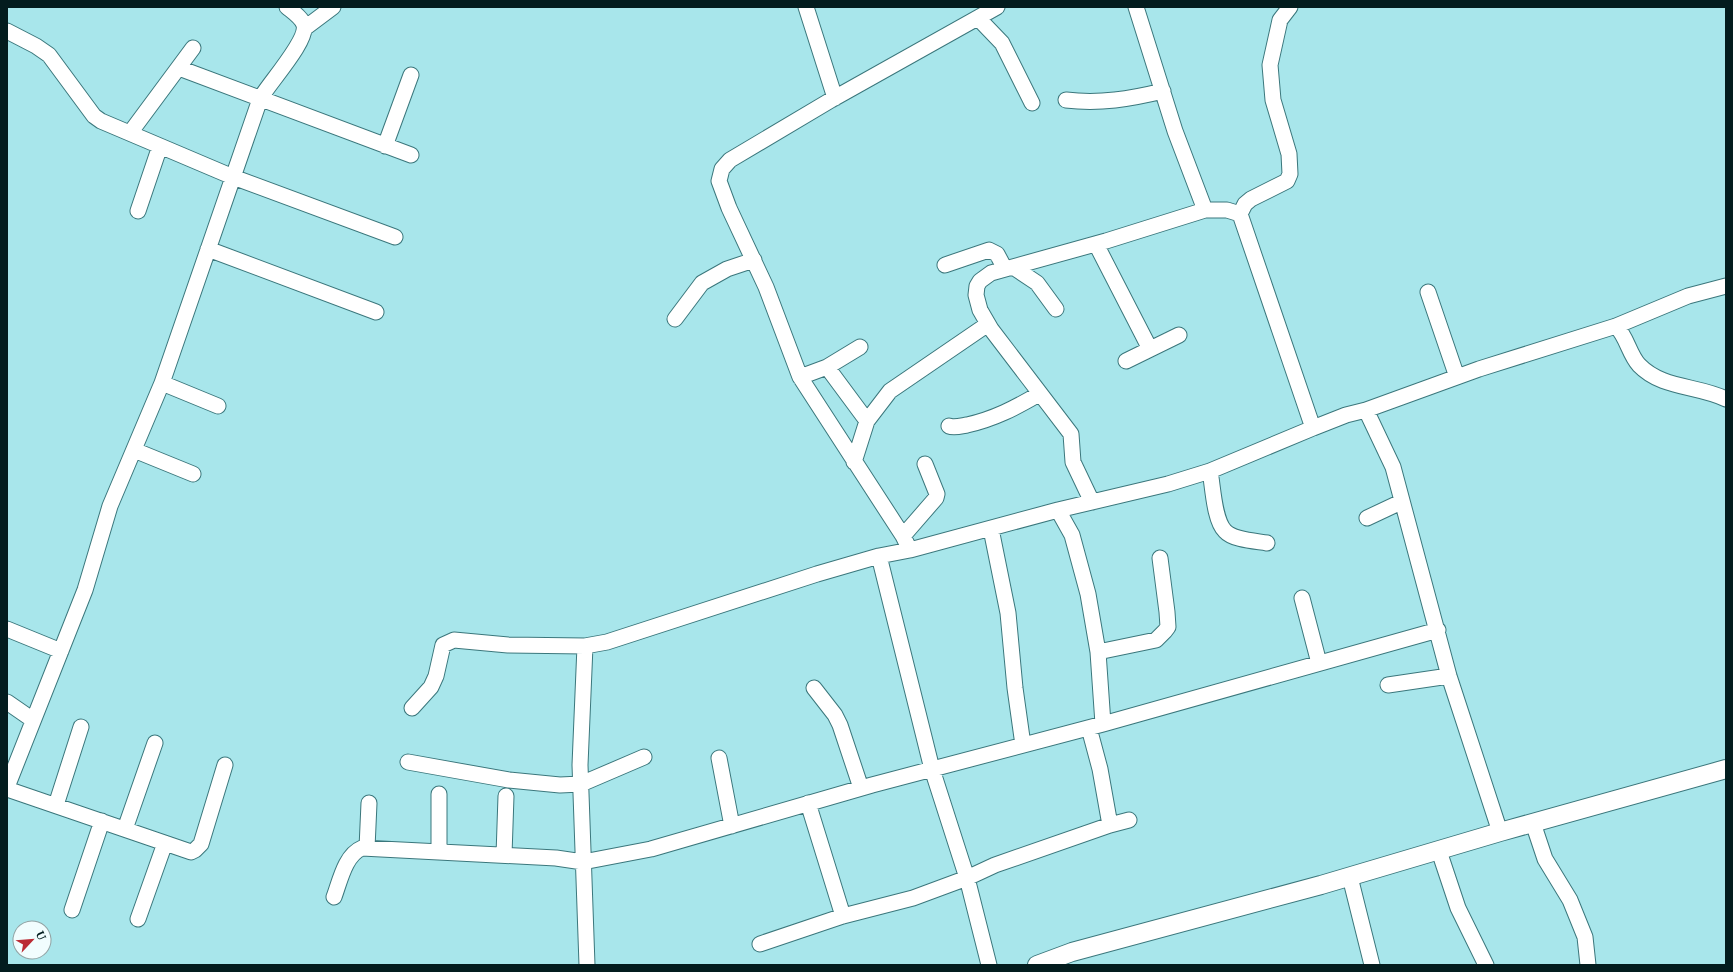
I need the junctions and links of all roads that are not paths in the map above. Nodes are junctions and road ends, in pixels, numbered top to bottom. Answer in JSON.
{"nodes":[{"id":1,"x":287,"y":7,"type":"edge"},
{"id":2,"x":333,"y":7,"type":"edge"},
{"id":3,"x":806,"y":7,"type":"edge"},
{"id":4,"x":997,"y":7,"type":"edge"},
{"id":5,"x":1136,"y":7,"type":"edge"},
{"id":6,"x":1290,"y":7,"type":"edge"},
{"id":7,"x":978,"y":18,"type":"junction"},
{"id":8,"x":305,"y":28,"type":"junction"},
{"id":9,"x":7,"y":31,"type":"edge"},
{"id":10,"x":193,"y":48,"type":"dead end"},
{"id":11,"x":180,"y":68,"type":"junction"},
{"id":12,"x":411,"y":75,"type":"dead end"},
{"id":13,"x":1163,"y":91,"type":"junction"},
{"id":14,"x":835,"y":98,"type":"junction"},
{"id":15,"x":260,"y":99,"type":"junction"},
{"id":16,"x":1066,"y":100,"type":"dead end"},
{"id":17,"x":1032,"y":104,"type":"dead end"},
{"id":18,"x":130,"y":133,"type":"junction"},
{"id":19,"x":160,"y":146,"type":"junction"},
{"id":20,"x":385,"y":146,"type":"junction"},
{"id":21,"x":411,"y":155,"type":"dead end"},
{"id":22,"x":233,"y":177,"type":"junction"},
{"id":23,"x":1205,"y":210,"type":"junction"},
{"id":24,"x":138,"y":211,"type":"dead end"},
{"id":25,"x":1240,"y":214,"type":"junction"},
{"id":26,"x":394,"y":237,"type":"dead end"},
{"id":27,"x":1096,"y":244,"type":"junction"},
{"id":28,"x":208,"y":249,"type":"junction"},
{"id":29,"x":754,"y":260,"type":"junction"},
{"id":30,"x":945,"y":265,"type":"dead end"},
{"id":31,"x":1009,"y":268,"type":"junction"},
{"id":32,"x":1726,"y":286,"type":"edge"},
{"id":33,"x":1428,"y":292,"type":"dead end"},
{"id":34,"x":1056,"y":309,"type":"dead end"},
{"id":35,"x":376,"y":312,"type":"dead end"},
{"id":36,"x":675,"y":318,"type":"dead end"},
{"id":37,"x":988,"y":324,"type":"junction"},
{"id":38,"x":1616,"y":326,"type":"junction"},
{"id":39,"x":1179,"y":335,"type":"dead end"},
{"id":40,"x":860,"y":347,"type":"dead end"},
{"id":41,"x":1150,"y":349,"type":"junction"},
{"id":42,"x":1126,"y":360,"type":"dead end"},
{"id":43,"x":827,"y":367,"type":"junction"},
{"id":44,"x":800,"y":377,"type":"junction"},
{"id":45,"x":1457,"y":377,"type":"junction"},
{"id":46,"x":162,"y":383,"type":"junction"},
{"id":47,"x":1039,"y":394,"type":"junction"},
{"id":48,"x":1726,"y":399,"type":"edge"},
{"id":49,"x":218,"y":406,"type":"dead end"},
{"id":50,"x":1366,"y":410,"type":"junction"},
{"id":51,"x":867,"y":421,"type":"junction"},
{"id":52,"x":949,"y":426,"type":"dead end"},
{"id":53,"x":1313,"y":428,"type":"junction"},
{"id":54,"x":134,"y":450,"type":"junction"},
{"id":55,"x":854,"y":462,"type":"junction"},
{"id":56,"x":924,"y":464,"type":"dead end"},
{"id":57,"x":1210,"y":471,"type":"junction"},
{"id":58,"x":193,"y":474,"type":"dead end"},
{"id":59,"x":1092,"y":502,"type":"junction"},
{"id":60,"x":1401,"y":502,"type":"junction"},
{"id":61,"x":1058,"y":510,"type":"junction"},
{"id":62,"x":1367,"y":518,"type":"dead end"},
{"id":63,"x":991,"y":529,"type":"junction"},
{"id":64,"x":903,"y":536,"type":"junction"},
{"id":65,"x":1267,"y":543,"type":"dead end"},
{"id":66,"x":910,"y":550,"type":"junction"},
{"id":67,"x":879,"y":556,"type":"junction"},
{"id":68,"x":1160,"y":558,"type":"dead end"},
{"id":69,"x":1302,"y":598,"type":"dead end"},
{"id":70,"x":7,"y":629,"type":"edge"},
{"id":71,"x":1438,"y":630,"type":"junction"},
{"id":72,"x":585,"y":646,"type":"junction"},
{"id":73,"x":61,"y":651,"type":"junction"},
{"id":74,"x":1098,"y":652,"type":"junction"},
{"id":75,"x":1319,"y":663,"type":"junction"},
{"id":76,"x":1449,"y":676,"type":"junction"},
{"id":77,"x":1388,"y":685,"type":"dead end"},
{"id":78,"x":814,"y":688,"type":"dead end"},
{"id":79,"x":7,"y":702,"type":"edge"},
{"id":80,"x":412,"y":708,"type":"dead end"},
{"id":81,"x":33,"y":720,"type":"junction"},
{"id":82,"x":1096,"y":726,"type":"junction"},
{"id":83,"x":81,"y":727,"type":"dead end"},
{"id":84,"x":155,"y":744,"type":"dead end"},
{"id":85,"x":1023,"y":745,"type":"junction"},
{"id":86,"x":644,"y":757,"type":"dead end"},
{"id":87,"x":719,"y":758,"type":"dead end"},
{"id":88,"x":408,"y":762,"type":"dead end"},
{"id":89,"x":225,"y":765,"type":"dead end"},
{"id":90,"x":932,"y":769,"type":"junction"},
{"id":91,"x":1726,"y":769,"type":"edge"},
{"id":92,"x":580,"y":784,"type":"junction"},
{"id":93,"x":7,"y":788,"type":"edge"},
{"id":94,"x":861,"y":788,"type":"junction"},
{"id":95,"x":439,"y":794,"type":"dead end"},
{"id":96,"x":506,"y":796,"type":"dead end"},
{"id":97,"x":369,"y":803,"type":"dead end"},
{"id":98,"x":808,"y":804,"type":"junction"},
{"id":99,"x":56,"y":805,"type":"junction"},
{"id":100,"x":1129,"y":820,"type":"dead end"},
{"id":101,"x":102,"y":821,"type":"junction"},
{"id":102,"x":1533,"y":823,"type":"junction"},
{"id":103,"x":732,"y":826,"type":"junction"},
{"id":104,"x":1110,"y":826,"type":"junction"},
{"id":105,"x":125,"y":829,"type":"junction"},
{"id":106,"x":1500,"y":832,"type":"junction"},
{"id":107,"x":165,"y":843,"type":"junction"},
{"id":108,"x":366,"y":848,"type":"junction"},
{"id":109,"x":439,"y":851,"type":"junction"},
{"id":110,"x":1439,"y":851,"type":"junction"},
{"id":111,"x":504,"y":855,"type":"junction"},
{"id":112,"x":583,"y":862,"type":"junction"},
{"id":113,"x":1350,"y":877,"type":"junction"},
{"id":114,"x":967,"y":878,"type":"junction"},
{"id":115,"x":334,"y":898,"type":"dead end"},
{"id":116,"x":72,"y":910,"type":"dead end"},
{"id":117,"x":843,"y":916,"type":"junction"},
{"id":118,"x":138,"y":919,"type":"dead end"},
{"id":119,"x":760,"y":944,"type":"dead end"},
{"id":120,"x":587,"y":965,"type":"edge"},
{"id":121,"x":989,"y":965,"type":"edge"},
{"id":122,"x":1037,"y":965,"type":"edge"},
{"id":123,"x":1372,"y":965,"type":"edge"},
{"id":124,"x":1486,"y":965,"type":"edge"},
{"id":125,"x":1588,"y":965,"type":"edge"}],
"edges":[{"from":1,"to":8,"type":"street"},
{"from":2,"to":8,"type":"street"},
{"from":3,"to":14,"type":"street"},
{"from":4,"to":7,"type":"street"},
{"from":5,"to":13,"type":"street"},
{"from":6,"to":25,"type":"street"},
{"from":7,"to":14,"type":"street"},
{"from":7,"to":17,"type":"street"},
{"from":8,"to":15,"type":"street"},
{"from":9,"to":18,"type":"street"},
{"from":10,"to":11,"type":"street"},
{"from":11,"to":15,"type":"street"},
{"from":11,"to":18,"type":"street"},
{"from":12,"to":20,"type":"street"},
{"from":13,"to":16,"type":"street"},
{"from":13,"to":23,"type":"street"},
{"from":14,"to":29,"type":"street"},
{"from":15,"to":20,"type":"street"},
{"from":15,"to":22,"type":"street"},
{"from":18,"to":19,"type":"street"},
{"from":19,"to":22,"type":"street"},
{"from":19,"to":24,"type":"street"},
{"from":20,"to":21,"type":"street"},
{"from":22,"to":26,"type":"street"},
{"from":22,"to":28,"type":"street"},
{"from":23,"to":25,"type":"street"},
{"from":23,"to":27,"type":"street"},
{"from":25,"to":53,"type":"street"},
{"from":27,"to":31,"type":"street"},
{"from":27,"to":41,"type":"street"},
{"from":28,"to":35,"type":"street"},
{"from":28,"to":46,"type":"street"},
{"from":29,"to":36,"type":"street"},
{"from":29,"to":44,"type":"street"},
{"from":30,"to":31,"type":"street"},
{"from":31,"to":34,"type":"street"},
{"from":31,"to":37,"type":"street"},
{"from":32,"to":38,"type":"street"},
{"from":33,"to":45,"type":"street"},
{"from":37,"to":47,"type":"street"},
{"from":37,"to":51,"type":"street"},
{"from":38,"to":45,"type":"street"},
{"from":38,"to":48,"type":"street"},
{"from":39,"to":41,"type":"street"},
{"from":40,"to":43,"type":"street"},
{"from":41,"to":42,"type":"street"},
{"from":43,"to":44,"type":"street"},
{"from":43,"to":51,"type":"street"},
{"from":44,"to":55,"type":"street"},
{"from":45,"to":50,"type":"street"},
{"from":46,"to":49,"type":"street"},
{"from":46,"to":54,"type":"street"},
{"from":47,"to":52,"type":"street"},
{"from":47,"to":59,"type":"street"},
{"from":50,"to":53,"type":"street"},
{"from":50,"to":60,"type":"street"},
{"from":51,"to":55,"type":"street"},
{"from":53,"to":57,"type":"street"},
{"from":54,"to":58,"type":"street"},
{"from":54,"to":73,"type":"street"},
{"from":55,"to":64,"type":"street"},
{"from":56,"to":64,"type":"street"},
{"from":57,"to":59,"type":"street"},
{"from":57,"to":65,"type":"street"},
{"from":59,"to":61,"type":"street"},
{"from":60,"to":62,"type":"street"},
{"from":60,"to":71,"type":"street"},
{"from":61,"to":63,"type":"street"},
{"from":61,"to":74,"type":"street"},
{"from":63,"to":66,"type":"street"},
{"from":63,"to":85,"type":"street"},
{"from":64,"to":66,"type":"street"},
{"from":66,"to":67,"type":"street"},
{"from":67,"to":72,"type":"street"},
{"from":67,"to":90,"type":"street"},
{"from":68,"to":74,"type":"street"},
{"from":69,"to":75,"type":"street"},
{"from":70,"to":73,"type":"street"},
{"from":71,"to":75,"type":"street"},
{"from":71,"to":76,"type":"street"},
{"from":72,"to":80,"type":"street"},
{"from":72,"to":92,"type":"street"},
{"from":73,"to":81,"type":"street"},
{"from":74,"to":82,"type":"street"},
{"from":75,"to":82,"type":"street"},
{"from":76,"to":77,"type":"street"},
{"from":76,"to":106,"type":"street"},
{"from":78,"to":94,"type":"street"},
{"from":79,"to":81,"type":"street"},
{"from":81,"to":93,"type":"street"},
{"from":82,"to":85,"type":"street"},
{"from":82,"to":104,"type":"street"},
{"from":83,"to":99,"type":"street"},
{"from":84,"to":105,"type":"street"},
{"from":85,"to":90,"type":"street"},
{"from":86,"to":92,"type":"street"},
{"from":87,"to":103,"type":"street"},
{"from":88,"to":92,"type":"street"},
{"from":89,"to":107,"type":"street"},
{"from":90,"to":94,"type":"street"},
{"from":90,"to":114,"type":"street"},
{"from":91,"to":102,"type":"street"},
{"from":92,"to":112,"type":"street"},
{"from":93,"to":99,"type":"street"},
{"from":94,"to":98,"type":"street"},
{"from":95,"to":109,"type":"street"},
{"from":96,"to":111,"type":"street"},
{"from":97,"to":108,"type":"street"},
{"from":98,"to":103,"type":"street"},
{"from":98,"to":117,"type":"street"},
{"from":99,"to":101,"type":"street"},
{"from":100,"to":104,"type":"street"},
{"from":101,"to":105,"type":"street"},
{"from":101,"to":116,"type":"street"},
{"from":102,"to":106,"type":"street"},
{"from":102,"to":125,"type":"street"},
{"from":103,"to":112,"type":"street"},
{"from":104,"to":114,"type":"street"},
{"from":105,"to":107,"type":"street"},
{"from":106,"to":110,"type":"street"},
{"from":107,"to":118,"type":"street"},
{"from":108,"to":109,"type":"street"},
{"from":108,"to":115,"type":"street"},
{"from":109,"to":111,"type":"street"},
{"from":110,"to":113,"type":"street"},
{"from":110,"to":124,"type":"street"},
{"from":111,"to":112,"type":"street"},
{"from":112,"to":120,"type":"street"},
{"from":113,"to":122,"type":"street"},
{"from":113,"to":123,"type":"street"},
{"from":114,"to":117,"type":"street"},
{"from":114,"to":121,"type":"street"},
{"from":117,"to":119,"type":"street"}]}
